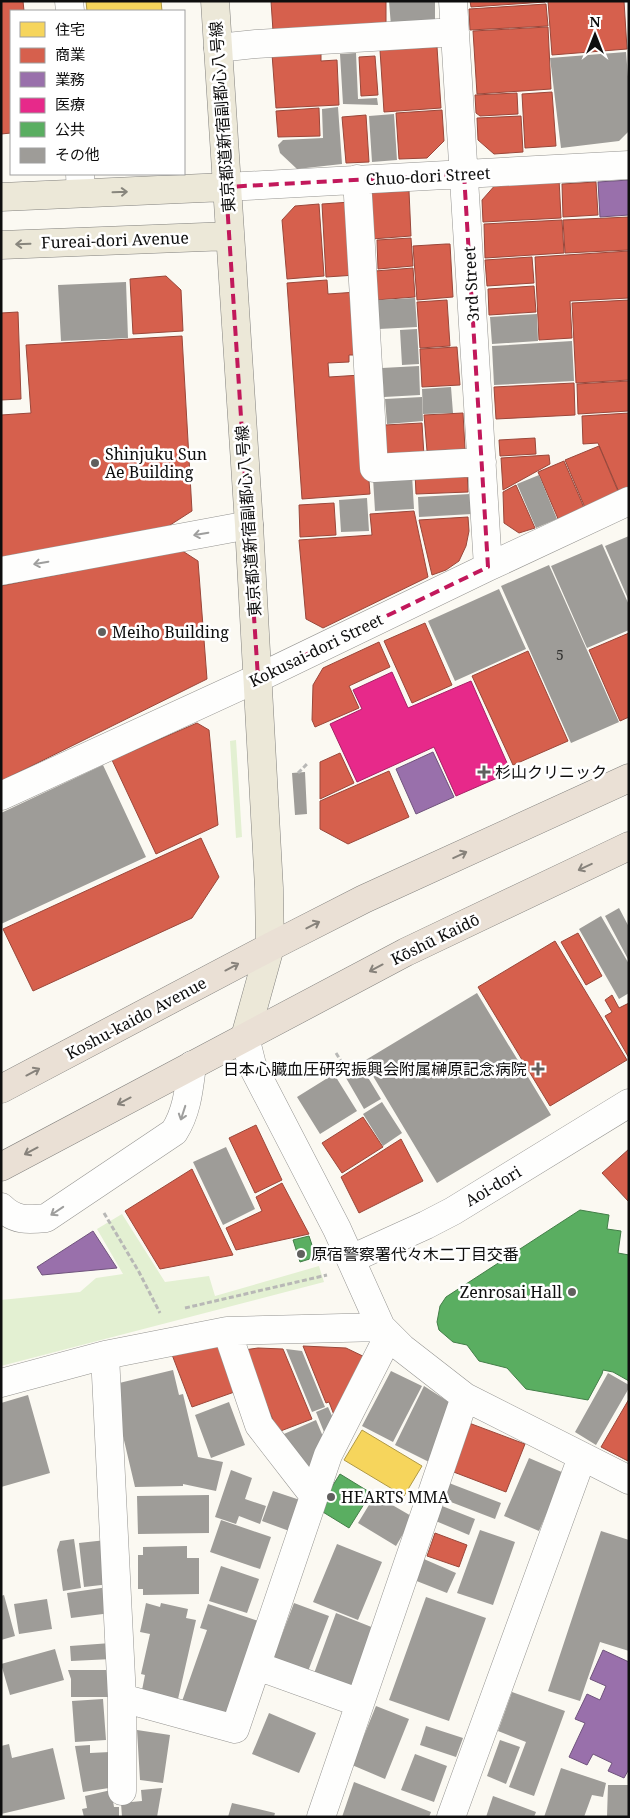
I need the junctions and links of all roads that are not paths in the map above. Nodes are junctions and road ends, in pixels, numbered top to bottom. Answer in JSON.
{"nodes":[{"id":1,"x":214,"y":1,"type":"edge"},
{"id":2,"x":453,"y":1,"type":"edge"},
{"id":3,"x":455,"y":32,"type":"junction"},
{"id":4,"x":218,"y":48,"type":"junction"},
{"id":5,"x":629,"y":165,"type":"edge"},
{"id":6,"x":464,"y":174,"type":"junction"},
{"id":7,"x":357,"y":179,"type":"junction"},
{"id":8,"x":80,"y":184,"type":"edge"},
{"id":9,"x":226,"y":187,"type":"junction"},
{"id":10,"x":1,"y":197,"type":"edge"},
{"id":11,"x":230,"y":236,"type":"junction"},
{"id":12,"x":1,"y":245,"type":"edge"},
{"id":13,"x":482,"y":462,"type":"junction"},
{"id":14,"x":629,"y":501,"type":"edge"},
{"id":15,"x":249,"y":525,"type":"junction"},
{"id":16,"x":488,"y":567,"type":"junction"},
{"id":17,"x":1,"y":571,"type":"edge"},
{"id":18,"x":258,"y":678,"type":"junction"},
{"id":19,"x":629,"y":778,"type":"edge"},
{"id":20,"x":1,"y":796,"type":"edge"},
{"id":21,"x":629,"y":846,"type":"edge"},
{"id":22,"x":270,"y":947,"type":"junction"},
{"id":23,"x":245,"y":1037,"type":"junction"},
{"id":24,"x":192,"y":1065,"type":"junction"},
{"id":25,"x":1,"y":1089,"type":"edge"},
{"id":26,"x":629,"y":1103,"type":"edge"},
{"id":27,"x":1,"y":1167,"type":"edge"},
{"id":28,"x":1,"y":1207,"type":"edge"},
{"id":29,"x":351,"y":1259,"type":"junction"},
{"id":30,"x":227,"y":1331,"type":"junction"},
{"id":31,"x":385,"y":1331,"type":"junction"},
{"id":32,"x":105,"y":1355,"type":"junction"},
{"id":33,"x":1,"y":1383,"type":"edge"},
{"id":34,"x":465,"y":1397,"type":"junction"},
{"id":35,"x":582,"y":1457,"type":"junction"},
{"id":36,"x":629,"y":1480,"type":"edge"},
{"id":37,"x":314,"y":1496,"type":"junction"},
{"id":38,"x":257,"y":1666,"type":"junction"},
{"id":39,"x":122,"y":1698,"type":"junction"},
{"id":40,"x":360,"y":1703,"type":"junction"},
{"id":41,"x":122,"y":1791,"type":"dead end"},
{"id":42,"x":321,"y":1817,"type":"edge"},
{"id":43,"x":450,"y":1817,"type":"edge"}],
"edges":[{"from":1,"to":4,"type":"main road","name":"東京都道新宿副都心八号線"},
{"from":2,"to":3,"type":"street","name":"3rd Street"},
{"from":3,"to":4,"type":"street"},
{"from":3,"to":6,"type":"street","name":"3rd Street"},
{"from":4,"to":9,"type":"main road","name":"東京都道新宿副都心八号線"},
{"from":5,"to":6,"type":"street","name":"Chuo-dori Street"},
{"from":6,"to":7,"type":"street","name":"Chuo-dori Street"},
{"from":6,"to":13,"type":"street","name":"3rd Street"},
{"from":7,"to":9,"type":"street","name":"Chuo-dori Street"},
{"from":7,"to":13,"type":"street"},
{"from":8,"to":9,"type":"main road","one_way":true},
{"from":8,"to":10,"type":"main road"},
{"from":9,"to":11,"type":"main road","name":"東京都道新宿副都心八号線"},
{"from":11,"to":12,"type":"main road","name":"Fureai-dori Avenue","one_way":true},
{"from":11,"to":15,"type":"main road","name":"東京都道新宿副都心八号線"},
{"from":13,"to":16,"type":"street","name":"3rd Street"},
{"from":14,"to":16,"type":"street","name":"Kokusai-dori Street"},
{"from":15,"to":17,"type":"street","one_way":true},
{"from":15,"to":18,"type":"main road","name":"東京都道新宿副都心八号線"},
{"from":16,"to":18,"type":"street","name":"Kokusai-dori Street"},
{"from":18,"to":20,"type":"street","name":"Kokusai-dori Street"},
{"from":18,"to":22,"type":"main road","name":"東京都道新宿副都心八号線"},
{"from":22,"to":19,"type":"highway","one_way":true},
{"from":21,"to":23,"type":"highway","name":"Kōshū Kaidō","one_way":true},
{"from":22,"to":23,"type":"main road","name":"東京都道新宿副都心八号線"},
{"from":25,"to":22,"type":"highway","name":"Koshu-kaido Avenue","one_way":true},
{"from":23,"to":24,"type":"highway"},
{"from":23,"to":29,"type":"street"},
{"from":24,"to":27,"type":"highway","one_way":true},
{"from":24,"to":28,"type":"street","one_way":true},
{"from":26,"to":29,"type":"street","name":"Aoi-dori"},
{"from":29,"to":31,"type":"street"},
{"from":30,"to":31,"type":"street"},
{"from":30,"to":32,"type":"street"},
{"from":30,"to":37,"type":"street"},
{"from":31,"to":34,"type":"street"},
{"from":31,"to":37,"type":"street"},
{"from":32,"to":33,"type":"street"},
{"from":32,"to":39,"type":"street"},
{"from":34,"to":35,"type":"street"},
{"from":34,"to":40,"type":"street"},
{"from":35,"to":36,"type":"street"},
{"from":35,"to":43,"type":"street"},
{"from":37,"to":38,"type":"street"},
{"from":38,"to":39,"type":"street"},
{"from":38,"to":40,"type":"street"},
{"from":39,"to":41,"type":"street"},
{"from":40,"to":42,"type":"street"}]}
